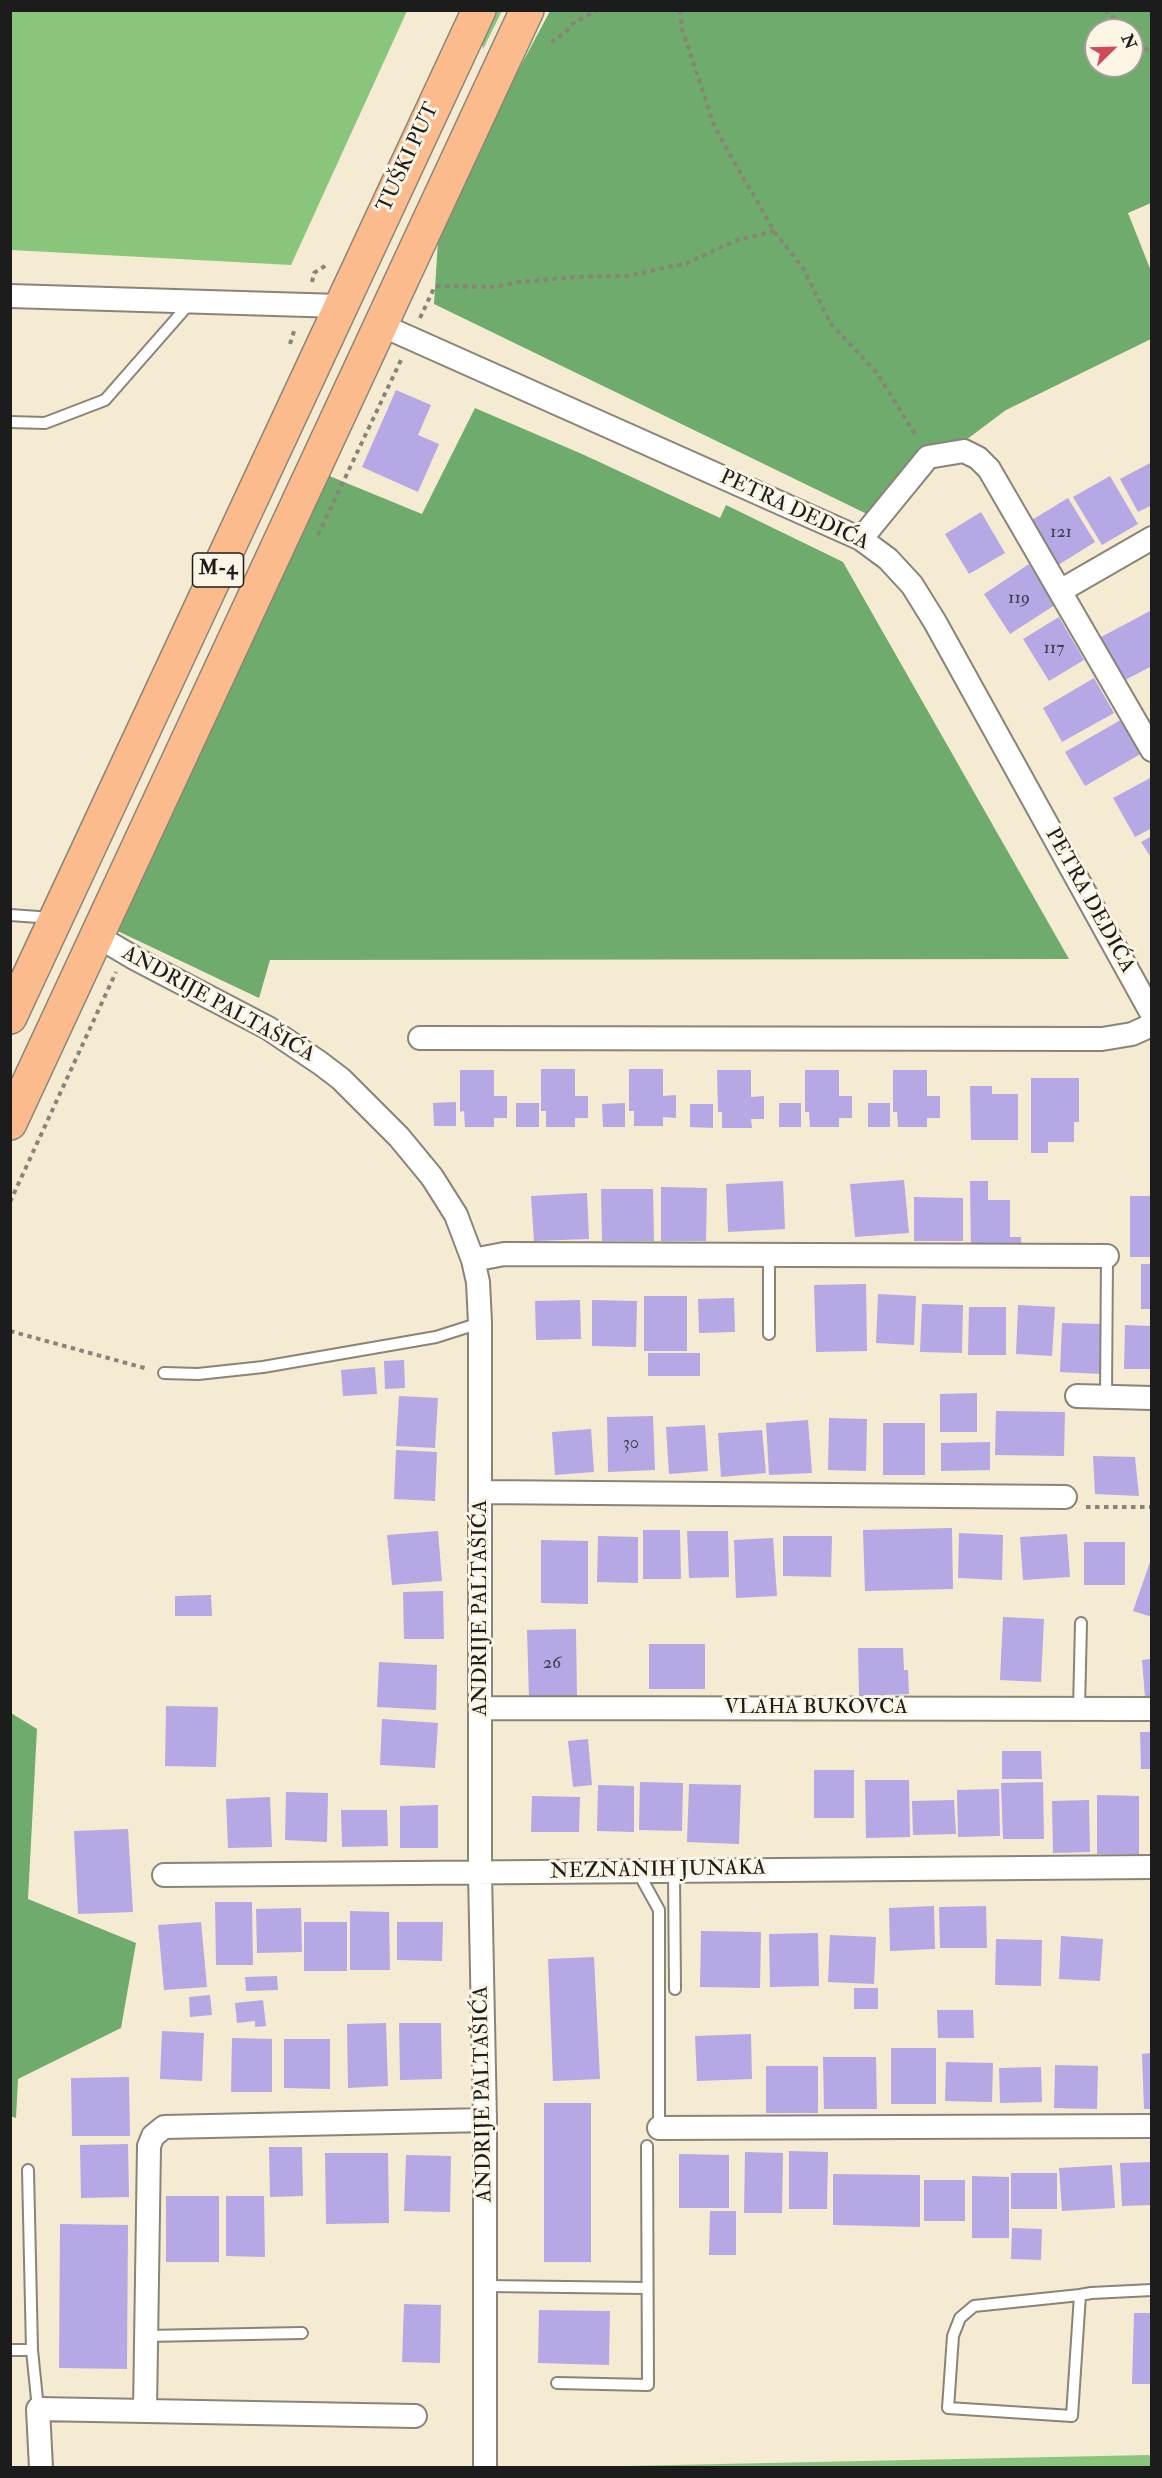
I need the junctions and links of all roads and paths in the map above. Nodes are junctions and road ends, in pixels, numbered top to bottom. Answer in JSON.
{"nodes":[{"id":1,"x":479,"y":10,"type":"edge"},
{"id":2,"x":526,"y":10,"type":"edge"},
{"id":3,"x":598,"y":10,"type":"edge"},
{"id":4,"x":680,"y":10,"type":"edge"},
{"id":5,"x":550,"y":42,"type":"dead end"},
{"id":6,"x":774,"y":231,"type":"junction"},
{"id":7,"x":10,"y":296,"type":"edge"},
{"id":8,"x":190,"y":302,"type":"junction"},
{"id":9,"x":340,"y":306,"type":"junction"},
{"id":10,"x":419,"y":320,"type":"dead end"},
{"id":11,"x":381,"y":325,"type":"junction"},
{"id":12,"x":10,"y":422,"type":"edge"},
{"id":13,"x":928,"y":457,"type":"junction"},
{"id":14,"x":1152,"y":538,"type":"edge"},
{"id":15,"x":861,"y":539,"type":"junction"},
{"id":16,"x":1060,"y":591,"type":"junction"},
{"id":17,"x":1152,"y":750,"type":"edge"},
{"id":18,"x":10,"y":915,"type":"edge"},
{"id":19,"x":56,"y":919,"type":"junction"},
{"id":20,"x":97,"y":936,"type":"junction"},
{"id":21,"x":120,"y":964,"type":"dead end"},
{"id":22,"x":1152,"y":1014,"type":"edge"},
{"id":23,"x":10,"y":1017,"type":"edge"},
{"id":24,"x":1152,"y":1025,"type":"edge"},
{"id":25,"x":420,"y":1038,"type":"dead end"},
{"id":26,"x":10,"y":1123,"type":"edge"},
{"id":27,"x":10,"y":1202,"type":"edge"},
{"id":28,"x":769,"y":1255,"type":"junction"},
{"id":29,"x":1107,"y":1256,"type":"joint"},
{"id":30,"x":473,"y":1260,"type":"junction"},
{"id":31,"x":480,"y":1323,"type":"junction"},
{"id":32,"x":10,"y":1331,"type":"edge"},
{"id":33,"x":769,"y":1334,"type":"dead end"},
{"id":34,"x":164,"y":1373,"type":"joint"},
{"id":35,"x":1077,"y":1396,"type":"dead end"},
{"id":36,"x":1106,"y":1397,"type":"junction"},
{"id":37,"x":1152,"y":1398,"type":"edge"},
{"id":38,"x":481,"y":1492,"type":"junction"},
{"id":39,"x":1065,"y":1497,"type":"joint"},
{"id":40,"x":1152,"y":1507,"type":"edge"},
{"id":41,"x":1081,"y":1623,"type":"dead end"},
{"id":42,"x":480,"y":1708,"type":"junction"},
{"id":43,"x":1079,"y":1709,"type":"junction"},
{"id":44,"x":1152,"y":1709,"type":"edge"},
{"id":45,"x":1152,"y":1867,"type":"edge"},
{"id":46,"x":674,"y":1871,"type":"junction"},
{"id":47,"x":638,"y":1872,"type":"junction"},
{"id":48,"x":480,"y":1873,"type":"junction"},
{"id":49,"x":164,"y":1875,"type":"dead end"},
{"id":50,"x":675,"y":1989,"type":"dead end"},
{"id":51,"x":485,"y":2120,"type":"junction"},
{"id":52,"x":1152,"y":2126,"type":"edge"},
{"id":53,"x":653,"y":2137,"type":"junction"},
{"id":54,"x":28,"y":2170,"type":"dead end"},
{"id":55,"x":486,"y":2286,"type":"junction"},
{"id":56,"x":647,"y":2288,"type":"junction"},
{"id":57,"x":1152,"y":2290,"type":"edge"},
{"id":58,"x":1080,"y":2295,"type":"junction"},
{"id":59,"x":302,"y":2333,"type":"dead end"},
{"id":60,"x":146,"y":2336,"type":"junction"},
{"id":61,"x":10,"y":2350,"type":"edge"},
{"id":62,"x":32,"y":2350,"type":"junction"},
{"id":63,"x":557,"y":2383,"type":"dead end"},
{"id":64,"x":38,"y":2409,"type":"junction"},
{"id":65,"x":145,"y":2411,"type":"junction"},
{"id":66,"x":416,"y":2416,"type":"dead end"},
{"id":67,"x":41,"y":2468,"type":"edge"},
{"id":68,"x":485,"y":2468,"type":"edge"}],
"edges":[{"from":1,"to":9,"type":"main road","name":"TUŠKI PUT","number":"M-4"},
{"from":2,"to":11,"type":"main road","number":"M-4"},
{"from":3,"to":5,"type":"path"},
{"from":4,"to":6,"type":"path"},
{"from":6,"to":10,"type":"path"},
{"from":6,"to":13,"type":"path"},
{"from":7,"to":8,"type":"street"},
{"from":8,"to":9,"type":"street"},
{"from":8,"to":12,"type":"lane"},
{"from":9,"to":19,"type":"main road","number":"M-4"},
{"from":11,"to":15,"type":"street","name":"PETRA DEDIĆA"},
{"from":11,"to":20,"type":"main road","number":"M-4"},
{"from":13,"to":15,"type":"street"},
{"from":13,"to":16,"type":"street"},
{"from":14,"to":16,"type":"street"},
{"from":15,"to":22,"type":"street","name":"PETRA DEDIĆA"},
{"from":16,"to":17,"type":"street"},
{"from":18,"to":19,"type":"lane"},
{"from":19,"to":23,"type":"main road","number":"M-4"},
{"from":20,"to":26,"type":"main road","number":"M-4"},
{"from":20,"to":30,"type":"street","name":"ANDRIJE PALTAŠIĆA"},
{"from":21,"to":27,"type":"path"},
{"from":24,"to":25,"type":"street"},
{"from":28,"to":29,"type":"street"},
{"from":28,"to":30,"type":"street"},
{"from":28,"to":33,"type":"lane"},
{"from":29,"to":36,"type":"lane"},
{"from":30,"to":31,"type":"street","name":"ANDRIJE PALTAŠIĆA"},
{"from":31,"to":34,"type":"lane"},
{"from":31,"to":38,"type":"street","name":"ANDRIJE PALTAŠIĆA"},
{"from":32,"to":34,"type":"path"},
{"from":35,"to":36,"type":"street"},
{"from":36,"to":37,"type":"street"},
{"from":38,"to":39,"type":"street"},
{"from":38,"to":42,"type":"street","name":"ANDRIJE PALTAŠIĆA"},
{"from":39,"to":40,"type":"path"},
{"from":41,"to":43,"type":"lane"},
{"from":42,"to":43,"type":"street","name":"VLAHA BUKOVCA"},
{"from":42,"to":48,"type":"street","name":"ANDRIJE PALTAŠIĆA"},
{"from":43,"to":44,"type":"street","name":"VLAHA BUKOVCA"},
{"from":45,"to":46,"type":"street","name":"NEZNANIH JUNAKA"},
{"from":46,"to":47,"type":"street","name":"NEZNANIH JUNAKA"},
{"from":46,"to":50,"type":"lane"},
{"from":47,"to":48,"type":"street","name":"NEZNANIH JUNAKA"},
{"from":47,"to":53,"type":"lane"},
{"from":48,"to":49,"type":"street","name":"NEZNANIH JUNAKA"},
{"from":48,"to":51,"type":"street","name":"ANDRIJE PALTAŠIĆA"},
{"from":51,"to":55,"type":"street","name":"ANDRIJE PALTAŠIĆA"},
{"from":51,"to":60,"type":"street"},
{"from":52,"to":53,"type":"street"},
{"from":53,"to":56,"type":"lane"},
{"from":54,"to":62,"type":"lane"},
{"from":55,"to":56,"type":"lane"},
{"from":55,"to":68,"type":"street","name":"ANDRIJE PALTAŠIĆA"},
{"from":56,"to":63,"type":"lane"},
{"from":57,"to":58,"type":"lane"},
{"from":58,"to":58,"type":"lane"},
{"from":59,"to":60,"type":"lane"},
{"from":60,"to":65,"type":"street"},
{"from":61,"to":62,"type":"lane"},
{"from":62,"to":64,"type":"lane"},
{"from":64,"to":65,"type":"street"},
{"from":64,"to":67,"type":"street"},
{"from":65,"to":66,"type":"street"}]}
